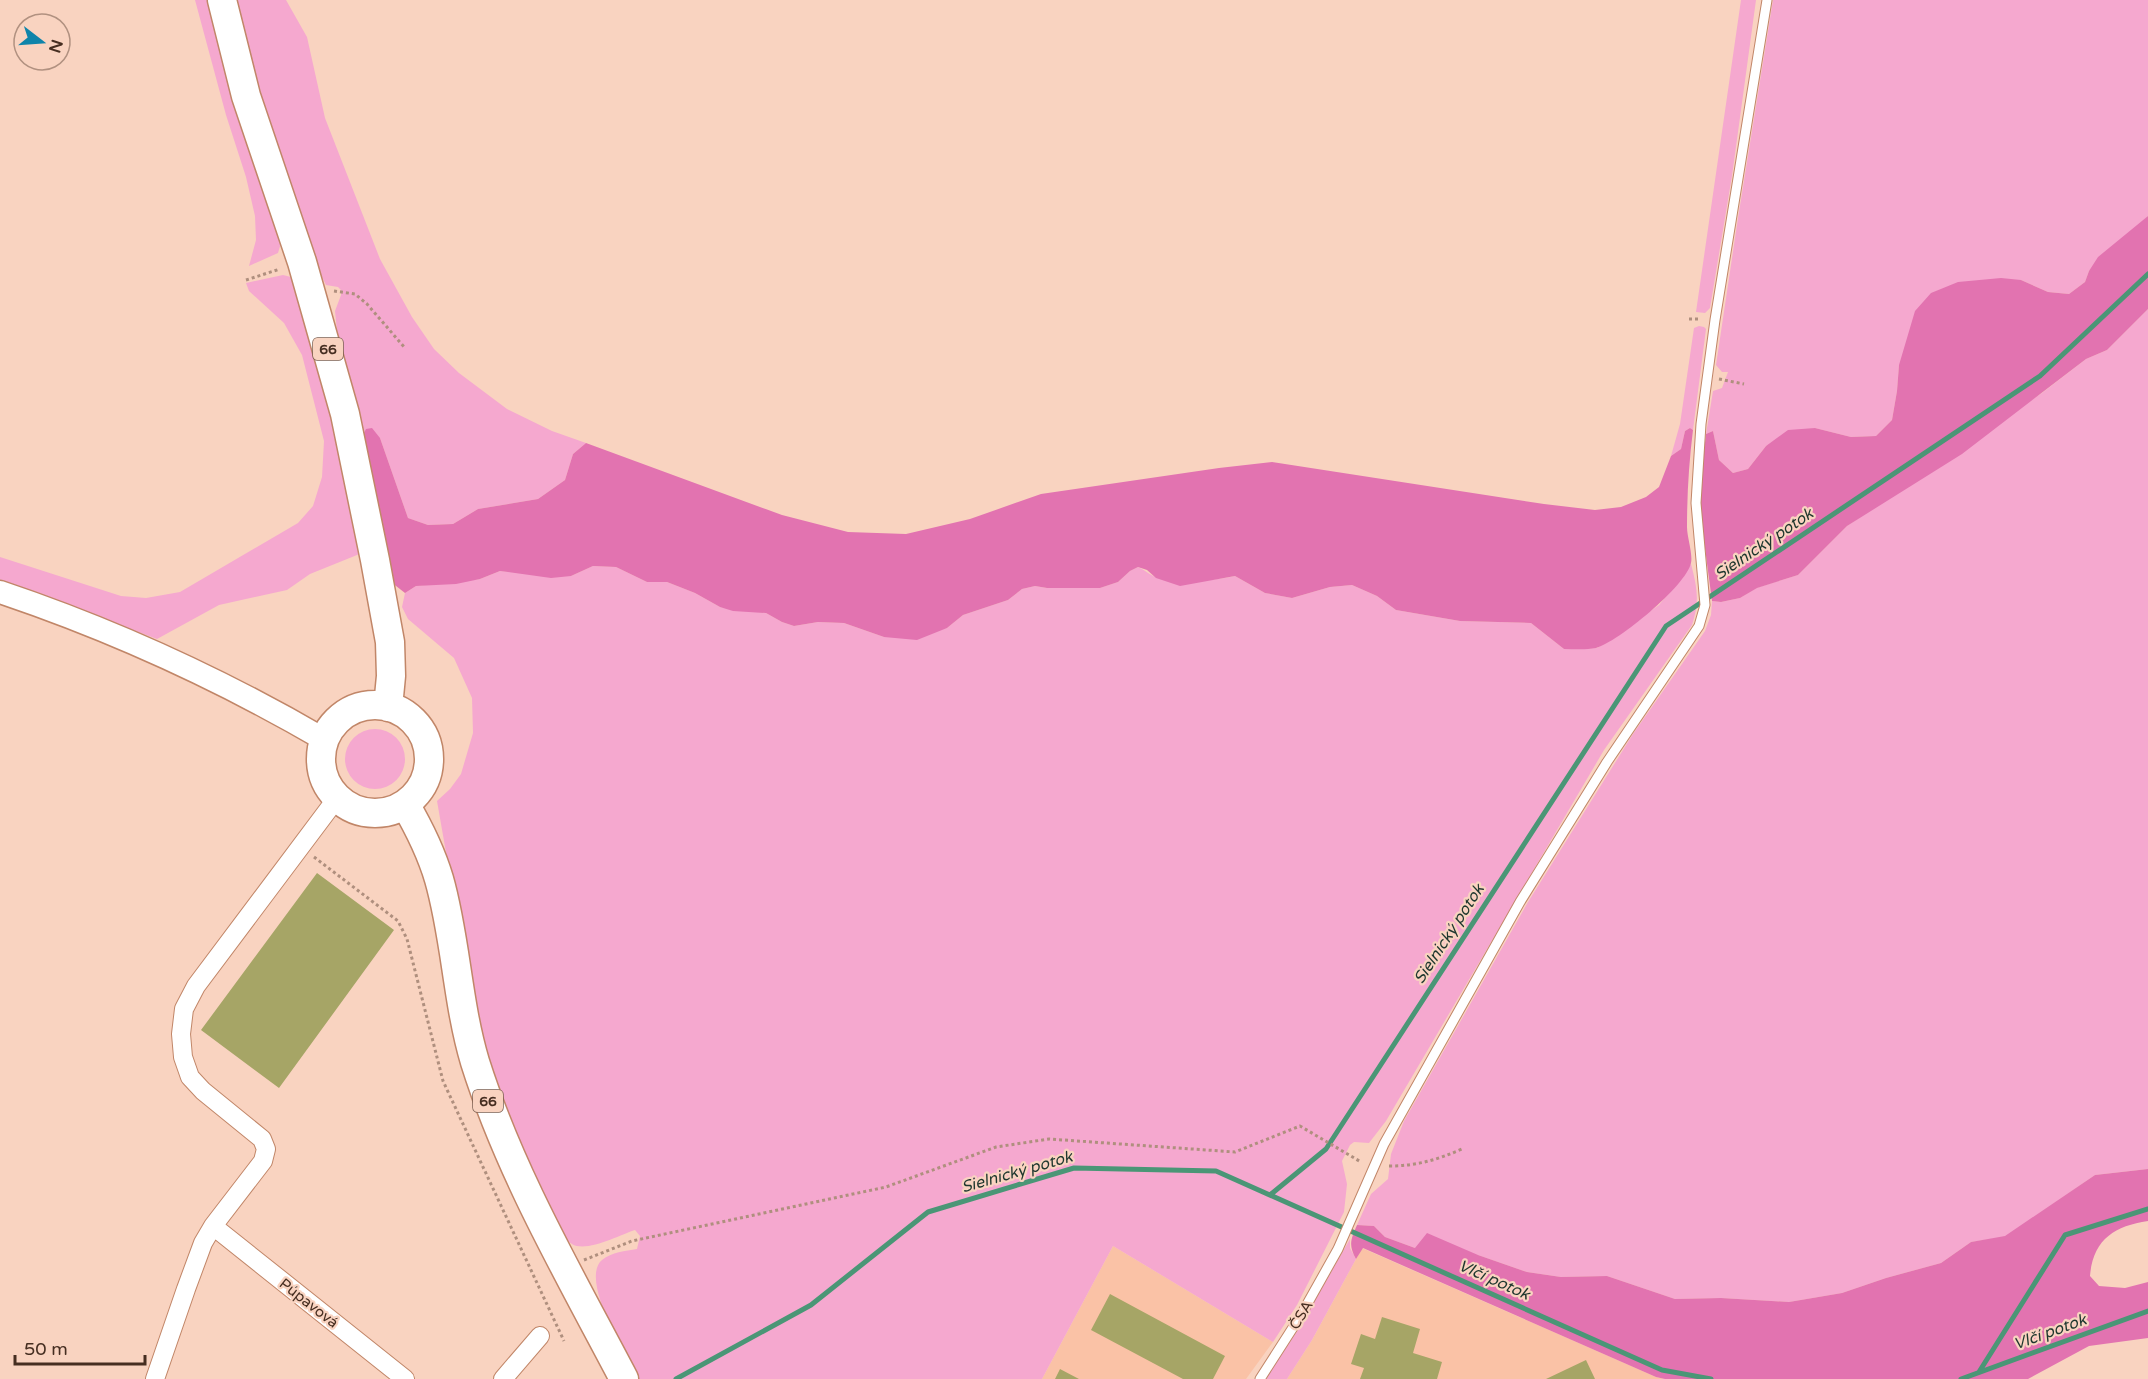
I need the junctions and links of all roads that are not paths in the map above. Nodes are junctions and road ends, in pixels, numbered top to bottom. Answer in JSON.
{"nodes":[{"id":1,"x":222,"y":0,"type":"edge"},
{"id":2,"x":1767,"y":0,"type":"edge"},
{"id":3,"x":0,"y":592,"type":"edge"},
{"id":4,"x":388,"y":707,"type":"junction"},
{"id":5,"x":325,"y":740,"type":"junction"},
{"id":6,"x":337,"y":798,"type":"junction"},
{"id":7,"x":405,"y":804,"type":"junction"},
{"id":8,"x":213,"y":1226,"type":"junction"},
{"id":9,"x":540,"y":1336,"type":"dead end"},
{"id":10,"x":155,"y":1379,"type":"edge"},
{"id":11,"x":405,"y":1379,"type":"edge"},
{"id":12,"x":503,"y":1379,"type":"edge"},
{"id":13,"x":624,"y":1379,"type":"edge"},
{"id":14,"x":1260,"y":1379,"type":"edge"}],
"edges":[{"from":1,"to":4,"type":"main road","number":"66"},
{"from":2,"to":14,"type":"lane","name":"ČSA"},
{"from":3,"to":5,"type":"street"},
{"from":4,"to":5,"type":"main road"},
{"from":4,"to":7,"type":"main road"},
{"from":5,"to":6,"type":"main road"},
{"from":6,"to":7,"type":"main road"},
{"from":6,"to":8,"type":"street"},
{"from":7,"to":13,"type":"main road","number":"66"},
{"from":8,"to":10,"type":"street"},
{"from":8,"to":11,"type":"street","name":"Púpavová"},
{"from":9,"to":12,"type":"street"}]}
